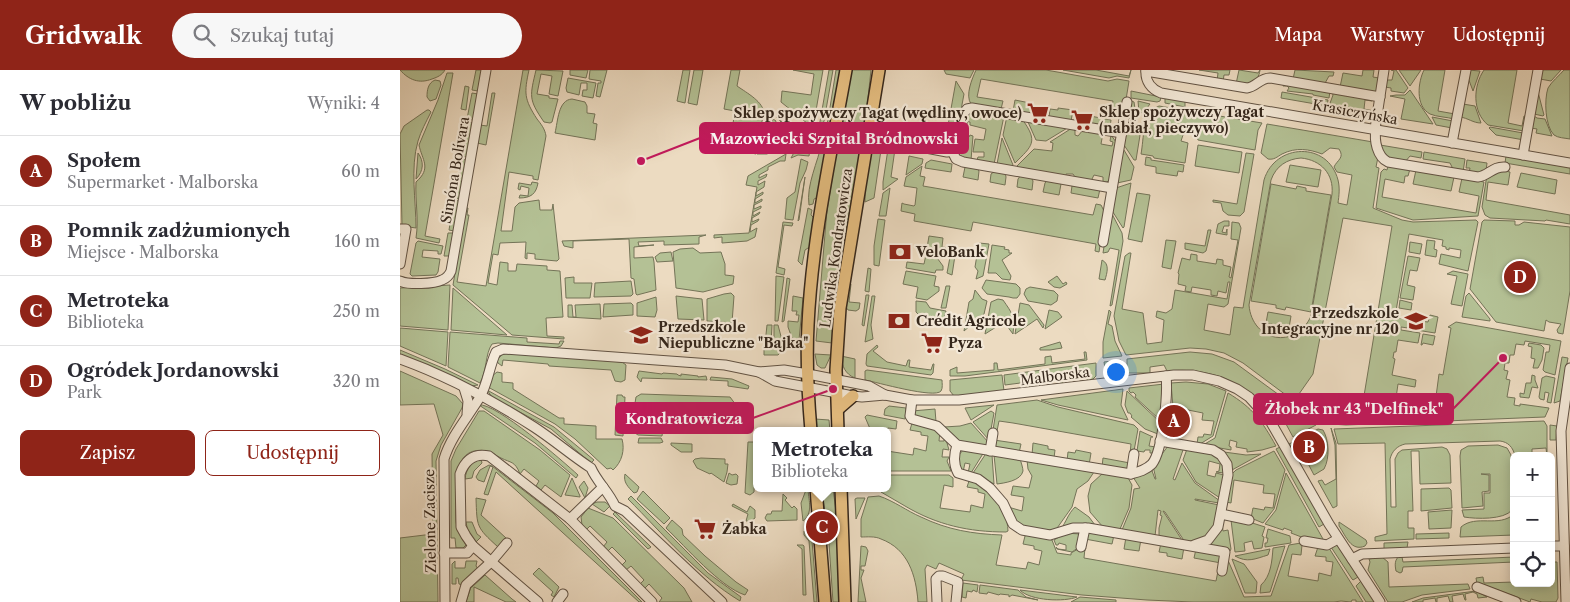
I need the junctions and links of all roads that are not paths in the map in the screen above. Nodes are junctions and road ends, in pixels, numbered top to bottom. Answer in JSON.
{"nodes":[{"id":1,"x":486,"y":70,"type":"edge"},
{"id":2,"x":846,"y":70,"type":"edge"},
{"id":3,"x":879,"y":70,"type":"edge"},
{"id":4,"x":1384,"y":70,"type":"edge"},
{"id":5,"x":1466,"y":70,"type":"edge"},
{"id":6,"x":1538,"y":70,"type":"edge"},
{"id":7,"x":1146,"y":71,"type":"edge"},
{"id":8,"x":1380,"y":97,"type":"junction"},
{"id":9,"x":1127,"y":102,"type":"dead end"},
{"id":10,"x":1375,"y":129,"type":"junction"},
{"id":11,"x":1122,"y":133,"type":"junction"},
{"id":12,"x":868,"y":137,"type":"junction"},
{"id":13,"x":1452,"y":142,"type":"junction"},
{"id":14,"x":952,"y":151,"type":"junction"},
{"id":15,"x":1523,"y":155,"type":"junction"},
{"id":16,"x":1570,"y":163,"type":"edge"},
{"id":17,"x":1504,"y":167,"type":"dead end"},
{"id":18,"x":1112,"y":188,"type":"junction"},
{"id":19,"x":400,"y":228,"type":"edge"},
{"id":20,"x":1103,"y":242,"type":"dead end"},
{"id":21,"x":400,"y":264,"type":"edge"},
{"id":22,"x":400,"y":281,"type":"edge"},
{"id":23,"x":400,"y":359,"type":"edge"},
{"id":24,"x":1570,"y":368,"type":"edge"},
{"id":25,"x":759,"y":372,"type":"junction"},
{"id":26,"x":808,"y":374,"type":"junction"},
{"id":27,"x":1166,"y":376,"type":"junction"},
{"id":28,"x":836,"y":379,"type":"junction"},
{"id":29,"x":464,"y":388,"type":"junction"},
{"id":30,"x":808,"y":388,"type":"junction"},
{"id":31,"x":837,"y":393,"type":"junction"},
{"id":32,"x":885,"y":395,"type":"junction"},
{"id":33,"x":480,"y":396,"type":"junction"},
{"id":34,"x":853,"y":396,"type":"junction"},
{"id":35,"x":912,"y":400,"type":"junction"},
{"id":36,"x":838,"y":409,"type":"junction"},
{"id":37,"x":467,"y":415,"type":"junction"},
{"id":38,"x":811,"y":427,"type":"edge"},
{"id":39,"x":838,"y":427,"type":"edge"},
{"id":40,"x":993,"y":433,"type":"dead end"},
{"id":41,"x":1160,"y":441,"type":"junction"},
{"id":42,"x":957,"y":445,"type":"junction"},
{"id":43,"x":990,"y":451,"type":"junction"},
{"id":44,"x":1134,"y":454,"type":"dead end"},
{"id":45,"x":1131,"y":474,"type":"junction"},
{"id":46,"x":603,"y":487,"type":"junction"},
{"id":47,"x":816,"y":492,"type":"edge"},
{"id":48,"x":841,"y":492,"type":"edge"},
{"id":49,"x":1221,"y":514,"type":"junction"},
{"id":50,"x":570,"y":519,"type":"junction"},
{"id":51,"x":1250,"y":520,"type":"dead end"},
{"id":52,"x":1085,"y":528,"type":"junction"},
{"id":53,"x":1338,"y":538,"type":"junction"},
{"id":54,"x":1304,"y":542,"type":"dead end"},
{"id":55,"x":507,"y":543,"type":"dead end"},
{"id":56,"x":473,"y":546,"type":"junction"},
{"id":57,"x":1192,"y":546,"type":"junction"},
{"id":58,"x":1555,"y":546,"type":"edge"},
{"id":59,"x":1564,"y":546,"type":"junction"},
{"id":60,"x":1081,"y":547,"type":"dead end"},
{"id":61,"x":1510,"y":548,"type":"edge"},
{"id":62,"x":444,"y":553,"type":"junction"},
{"id":63,"x":1352,"y":559,"type":"junction"},
{"id":64,"x":491,"y":562,"type":"junction"},
{"id":65,"x":1222,"y":570,"type":"dead end"},
{"id":66,"x":1567,"y":574,"type":"edge"},
{"id":67,"x":1477,"y":587,"type":"dead end"},
{"id":68,"x":564,"y":594,"type":"dead end"},
{"id":69,"x":445,"y":602,"type":"edge"},
{"id":70,"x":461,"y":602,"type":"edge"},
{"id":71,"x":538,"y":602,"type":"edge"},
{"id":72,"x":557,"y":602,"type":"edge"},
{"id":73,"x":652,"y":602,"type":"edge"},
{"id":74,"x":722,"y":602,"type":"edge"},
{"id":75,"x":825,"y":602,"type":"edge"},
{"id":76,"x":845,"y":602,"type":"edge"},
{"id":77,"x":937,"y":602,"type":"edge"},
{"id":78,"x":956,"y":602,"type":"edge"},
{"id":79,"x":1380,"y":602,"type":"edge"},
{"id":80,"x":1516,"y":602,"type":"edge"},
{"id":81,"x":1566,"y":602,"type":"edge"}],
"edges":[{"from":1,"to":22,"type":"street","name":"Simóna Bolívara"},
{"from":2,"to":26,"type":"main road","name":"Ludwika Kondratowicza"},
{"from":3,"to":12,"type":"main road","name":"Ludwika Kondratowicza"},
{"from":4,"to":8,"type":"street"},
{"from":5,"to":13,"type":"street"},
{"from":6,"to":15,"type":"street"},
{"from":7,"to":8,"type":"street"},
{"from":7,"to":10,"type":"street","name":"Krasiczyńska"},
{"from":8,"to":10,"type":"street"},
{"from":9,"to":11,"type":"street"},
{"from":10,"to":13,"type":"street","name":"Krasiczyńska"},
{"from":10,"to":17,"type":"street"},
{"from":11,"to":14,"type":"street"},
{"from":11,"to":18,"type":"street"},
{"from":12,"to":14,"type":"street"},
{"from":12,"to":28,"type":"main road","name":"Ludwika Kondratowicza"},
{"from":13,"to":15,"type":"street","name":"Krasiczyńska"},
{"from":14,"to":18,"type":"street"},
{"from":15,"to":16,"type":"street","name":"Krasiczyńska"},
{"from":18,"to":20,"type":"street"},
{"from":19,"to":21,"type":"street"},
{"from":23,"to":29,"type":"street"},
{"from":24,"to":59,"type":"street"},
{"from":25,"to":26,"type":"street","name":"Malborska"},
{"from":25,"to":30,"type":"street","name":"Malborska"},
{"from":25,"to":33,"type":"street","name":"Zielone Zacisze"},
{"from":26,"to":28,"type":"street","name":"Malborska"},
{"from":26,"to":30,"type":"main road","name":"Ludwika Kondratowicza"},
{"from":27,"to":35,"type":"street","name":"Malborska"},
{"from":27,"to":41,"type":"street"},
{"from":27,"to":53,"type":"street","name":"Malborska"},
{"from":28,"to":31,"type":"main road","name":"Ludwika Kondratowicza"},
{"from":28,"to":32,"type":"street","name":"Malborska"},
{"from":29,"to":33,"type":"street"},
{"from":29,"to":37,"type":"street"},
{"from":30,"to":31,"type":"street","name":"Malborska"},
{"from":30,"to":38,"type":"main road","name":"Ludwika Kondratowicza"},
{"from":31,"to":34,"type":"street","name":"Malborska"},
{"from":31,"to":36,"type":"main road","name":"Ludwika Kondratowicza"},
{"from":32,"to":34,"type":"street","name":"Malborska"},
{"from":32,"to":35,"type":"street","name":"Malborska"},
{"from":33,"to":37,"type":"street","name":"Zielone Zacisze"},
{"from":33,"to":46,"type":"street"},
{"from":34,"to":36,"type":"main road"},
{"from":35,"to":42,"type":"street"},
{"from":36,"to":39,"type":"main road","name":"Ludwika Kondratowicza"},
{"from":37,"to":62,"type":"street","name":"Zielone Zacisze"},
{"from":40,"to":43,"type":"street"},
{"from":41,"to":45,"type":"street"},
{"from":41,"to":49,"type":"street"},
{"from":42,"to":43,"type":"street"},
{"from":42,"to":52,"type":"street"},
{"from":43,"to":45,"type":"street"},
{"from":44,"to":45,"type":"street"},
{"from":46,"to":50,"type":"street"},
{"from":46,"to":74,"type":"street"},
{"from":47,"to":75,"type":"main road"},
{"from":48,"to":76,"type":"main road"},
{"from":49,"to":51,"type":"street"},
{"from":49,"to":57,"type":"street"},
{"from":50,"to":56,"type":"street"},
{"from":50,"to":73,"type":"street"},
{"from":52,"to":57,"type":"street"},
{"from":52,"to":60,"type":"street"},
{"from":53,"to":54,"type":"street"},
{"from":53,"to":63,"type":"street","name":"Malborska"},
{"from":55,"to":64,"type":"street"},
{"from":56,"to":62,"type":"street"},
{"from":56,"to":64,"type":"street"},
{"from":57,"to":65,"type":"street"},
{"from":58,"to":59,"type":"street"},
{"from":59,"to":66,"type":"street"},
{"from":61,"to":63,"type":"street"},
{"from":62,"to":69,"type":"street","name":"Zielone Zacisze"},
{"from":63,"to":79,"type":"street","name":"Malborska"},
{"from":64,"to":70,"type":"street"},
{"from":64,"to":71,"type":"street"},
{"from":66,"to":81,"type":"street"},
{"from":67,"to":80,"type":"street"},
{"from":68,"to":72,"type":"street"},
{"from":77,"to":78,"type":"street"}]}
